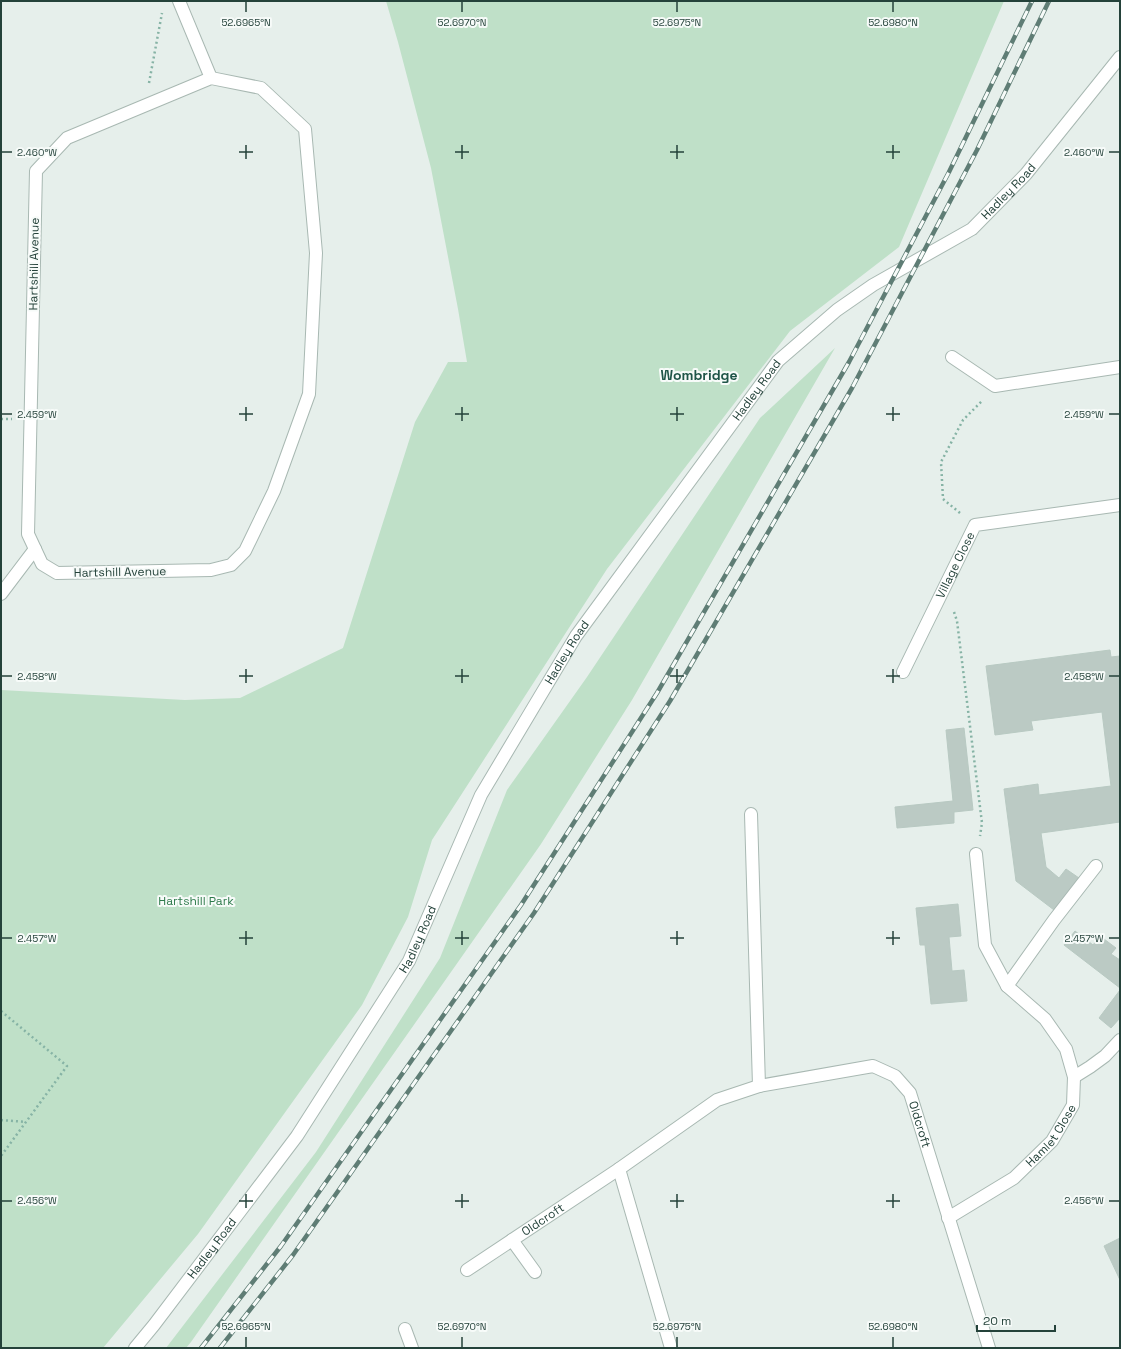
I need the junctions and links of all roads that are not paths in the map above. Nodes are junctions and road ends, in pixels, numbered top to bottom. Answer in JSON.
{"nodes":[{"id":1,"x":179,"y":1,"type":"edge"},
{"id":2,"x":1120,"y":57,"type":"edge"},
{"id":3,"x":211,"y":78,"type":"junction"},
{"id":4,"x":952,"y":357,"type":"dead end"},
{"id":5,"x":1120,"y":367,"type":"edge"},
{"id":6,"x":1120,"y":504,"type":"edge"},
{"id":7,"x":35,"y":549,"type":"junction"},
{"id":8,"x":1,"y":594,"type":"edge"},
{"id":9,"x":903,"y":672,"type":"dead end"},
{"id":10,"x":751,"y":814,"type":"dead end"},
{"id":11,"x":976,"y":854,"type":"road end"},
{"id":12,"x":1096,"y":866,"type":"dead end"},
{"id":13,"x":1007,"y":986,"type":"junction"},
{"id":14,"x":1120,"y":1040,"type":"edge"},
{"id":15,"x":1074,"y":1077,"type":"junction"},
{"id":16,"x":759,"y":1086,"type":"junction"},
{"id":17,"x":619,"y":1169,"type":"junction"},
{"id":18,"x":948,"y":1218,"type":"junction"},
{"id":19,"x":512,"y":1240,"type":"junction"},
{"id":20,"x":467,"y":1270,"type":"dead end"},
{"id":21,"x":535,"y":1272,"type":"dead end"},
{"id":22,"x":405,"y":1329,"type":"dead end"},
{"id":23,"x":135,"y":1348,"type":"edge"},
{"id":24,"x":412,"y":1348,"type":"edge"},
{"id":25,"x":671,"y":1348,"type":"edge"},
{"id":26,"x":989,"y":1348,"type":"edge"}],
"edges":[{"from":1,"to":3,"type":"street"},
{"from":2,"to":23,"type":"street","name":"Hadley Road"},
{"from":3,"to":7,"type":"street","name":"Hartshill Avenue"},
{"from":3,"to":7,"type":"street","name":"Hartshill Avenue"},
{"from":4,"to":5,"type":"street"},
{"from":6,"to":9,"type":"street","name":"Village Close"},
{"from":7,"to":8,"type":"street"},
{"from":10,"to":16,"type":"street"},
{"from":11,"to":13,"type":"street","name":"Hamlet Close"},
{"from":12,"to":13,"type":"street"},
{"from":13,"to":15,"type":"street","name":"Hamlet Close"},
{"from":14,"to":15,"type":"street"},
{"from":15,"to":18,"type":"street","name":"Hamlet Close"},
{"from":16,"to":17,"type":"street","name":"Oldcroft"},
{"from":16,"to":18,"type":"street","name":"Oldcroft"},
{"from":17,"to":19,"type":"street","name":"Oldcroft"},
{"from":17,"to":25,"type":"street"},
{"from":18,"to":26,"type":"street","name":"Oldcroft"},
{"from":19,"to":20,"type":"street","name":"Oldcroft"},
{"from":19,"to":21,"type":"street"},
{"from":22,"to":24,"type":"street"}]}
